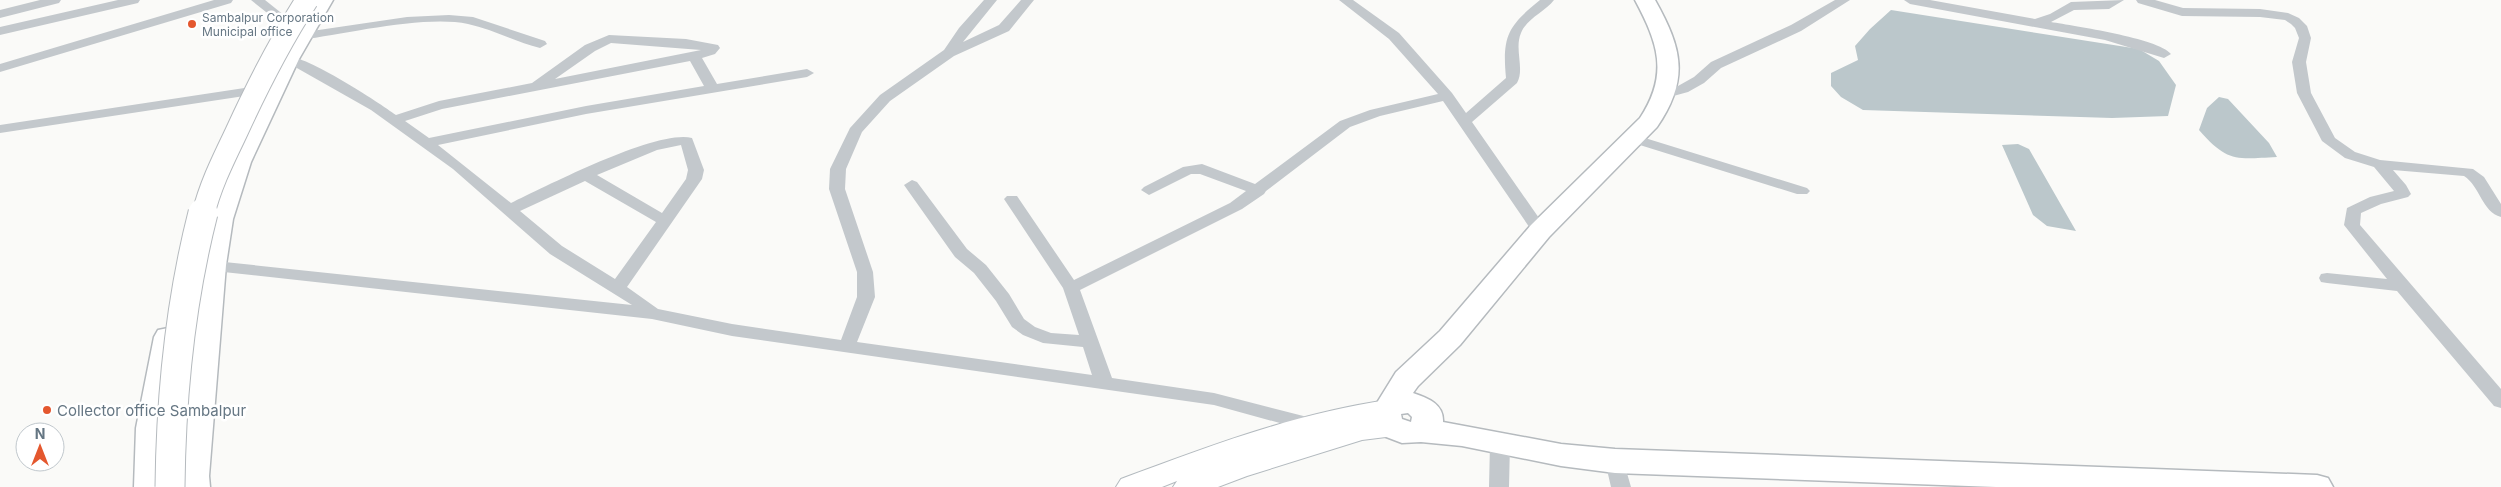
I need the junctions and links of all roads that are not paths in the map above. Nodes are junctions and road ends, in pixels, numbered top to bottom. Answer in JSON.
{"nodes":[{"id":1,"x":55,"y":0,"type":"edge"},
{"id":2,"x":134,"y":0,"type":"edge"},
{"id":3,"x":228,"y":0,"type":"edge"},
{"id":4,"x":257,"y":0,"type":"edge"},
{"id":5,"x":301,"y":0,"type":"edge"},
{"id":6,"x":307,"y":0,"type":"edge"},
{"id":7,"x":323,"y":0,"type":"edge"},
{"id":8,"x":991,"y":0,"type":"edge"},
{"id":9,"x":1028,"y":0,"type":"edge"},
{"id":10,"x":1345,"y":0,"type":"edge"},
{"id":11,"x":1548,"y":0,"type":"edge"},
{"id":12,"x":1645,"y":0,"type":"edge"},
{"id":13,"x":1844,"y":0,"type":"edge"},
{"id":14,"x":1910,"y":0,"type":"edge"},
{"id":15,"x":2118,"y":0,"type":"edge"},
{"id":16,"x":2142,"y":0,"type":"edge"},
{"id":17,"x":0,"y":14,"type":"edge"},
{"id":18,"x":2036,"y":23,"type":"junction"},
{"id":19,"x":0,"y":31,"type":"edge"},
{"id":20,"x":296,"y":31,"type":"junction"},
{"id":21,"x":540,"y":44,"type":"dead end"},
{"id":22,"x":949,"y":53,"type":"junction"},
{"id":23,"x":2164,"y":54,"type":"dead end"},
{"id":24,"x":694,"y":56,"type":"junction"},
{"id":25,"x":288,"y":58,"type":"junction"},
{"id":26,"x":0,"y":68,"type":"edge"},
{"id":27,"x":807,"y":73,"type":"dead end"},
{"id":28,"x":538,"y":84,"type":"junction"},
{"id":29,"x":263,"y":89,"type":"junction"},
{"id":30,"x":713,"y":90,"type":"junction"},
{"id":31,"x":1666,"y":94,"type":"junction"},
{"id":32,"x":1447,"y":96,"type":"junction"},
{"id":33,"x":394,"y":121,"type":"junction"},
{"id":34,"x":1464,"y":122,"type":"junction"},
{"id":35,"x":0,"y":129,"type":"edge"},
{"id":36,"x":1632,"y":138,"type":"junction"},
{"id":37,"x":427,"y":143,"type":"junction"},
{"id":38,"x":2379,"y":164,"type":"junction"},
{"id":39,"x":584,"y":174,"type":"junction"},
{"id":40,"x":912,"y":185,"type":"dead end"},
{"id":41,"x":1149,"y":190,"type":"dead end"},
{"id":42,"x":1802,"y":190,"type":"dead end"},
{"id":43,"x":1258,"y":191,"type":"junction"},
{"id":44,"x":1012,"y":199,"type":"dead end"},
{"id":45,"x":510,"y":210,"type":"junction"},
{"id":46,"x":2501,"y":212,"type":"edge"},
{"id":47,"x":665,"y":221,"type":"junction"},
{"id":48,"x":1540,"y":232,"type":"junction"},
{"id":49,"x":182,"y":264,"type":"junction"},
{"id":50,"x":212,"y":265,"type":"junction"},
{"id":51,"x":2327,"y":278,"type":"dead end"},
{"id":52,"x":2402,"y":286,"type":"junction"},
{"id":53,"x":618,"y":288,"type":"junction"},
{"id":54,"x":1071,"y":288,"type":"junction"},
{"id":55,"x":652,"y":313,"type":"junction"},
{"id":56,"x":1090,"y":342,"type":"junction"},
{"id":57,"x":847,"y":346,"type":"junction"},
{"id":58,"x":1104,"y":382,"type":"junction"},
{"id":59,"x":2501,"y":401,"type":"edge"},
{"id":60,"x":1408,"y":418,"type":"junction"},
{"id":61,"x":1324,"y":434,"type":"junction"},
{"id":62,"x":1500,"y":444,"type":"junction"},
{"id":63,"x":1618,"y":474,"type":"edge"},
{"id":64,"x":150,"y":487,"type":"edge"},
{"id":65,"x":170,"y":487,"type":"edge"},
{"id":66,"x":194,"y":487,"type":"edge"},
{"id":67,"x":1131,"y":487,"type":"edge"},
{"id":68,"x":1188,"y":487,"type":"edge"},
{"id":69,"x":1498,"y":487,"type":"edge"},
{"id":70,"x":2317,"y":487,"type":"edge"}],
"edges":[{"from":1,"to":17,"type":"street"},
{"from":2,"to":19,"type":"street"},
{"from":3,"to":26,"type":"street"},
{"from":4,"to":20,"type":"street"},
{"from":5,"to":20,"type":"main road"},
{"from":6,"to":65,"type":"main road","bridge":true},
{"from":7,"to":20,"type":"main road"},
{"from":8,"to":22,"type":"street"},
{"from":9,"to":22,"type":"street"},
{"from":10,"to":32,"type":"street"},
{"from":11,"to":34,"type":"street"},
{"from":12,"to":31,"type":"main road"},
{"from":13,"to":31,"type":"street"},
{"from":14,"to":18,"type":"street"},
{"from":15,"to":18,"type":"street"},
{"from":16,"to":38,"type":"street"},
{"from":18,"to":23,"type":"street"},
{"from":20,"to":21,"type":"street"},
{"from":20,"to":25,"type":"main road"},
{"from":20,"to":29,"type":"main road"},
{"from":22,"to":57,"type":"street"},
{"from":24,"to":28,"type":"street"},
{"from":24,"to":28,"type":"street"},
{"from":24,"to":30,"type":"street"},
{"from":25,"to":29,"type":"main road"},
{"from":25,"to":33,"type":"street"},
{"from":27,"to":30,"type":"street"},
{"from":28,"to":33,"type":"street"},
{"from":29,"to":35,"type":"street"},
{"from":29,"to":49,"type":"main road"},
{"from":29,"to":50,"type":"main road"},
{"from":30,"to":37,"type":"street"},
{"from":31,"to":36,"type":"main road"},
{"from":32,"to":34,"type":"street"},
{"from":32,"to":43,"type":"street"},
{"from":33,"to":37,"type":"street"},
{"from":34,"to":48,"type":"street"},
{"from":36,"to":42,"type":"street"},
{"from":36,"to":48,"type":"main road"},
{"from":37,"to":45,"type":"street"},
{"from":38,"to":46,"type":"street"},
{"from":38,"to":52,"type":"street"},
{"from":39,"to":45,"type":"street"},
{"from":39,"to":47,"type":"street"},
{"from":39,"to":47,"type":"street"},
{"from":40,"to":56,"type":"street"},
{"from":41,"to":43,"type":"street"},
{"from":43,"to":54,"type":"street"},
{"from":44,"to":54,"type":"street"},
{"from":45,"to":53,"type":"street"},
{"from":47,"to":53,"type":"street"},
{"from":48,"to":60,"type":"main road"},
{"from":49,"to":50,"type":"street"},
{"from":49,"to":64,"type":"main road"},
{"from":50,"to":55,"type":"street"},
{"from":50,"to":66,"type":"main road"},
{"from":51,"to":52,"type":"street"},
{"from":52,"to":59,"type":"street"},
{"from":53,"to":55,"type":"street"},
{"from":54,"to":56,"type":"street"},
{"from":55,"to":57,"type":"street"},
{"from":56,"to":58,"type":"street"},
{"from":57,"to":58,"type":"street"},
{"from":58,"to":61,"type":"street"},
{"from":60,"to":61,"type":"main road"},
{"from":60,"to":62,"type":"main road"},
{"from":61,"to":67,"type":"main road"},
{"from":61,"to":68,"type":"main road"},
{"from":62,"to":63,"type":"main road"},
{"from":62,"to":69,"type":"street"},
{"from":63,"to":70,"type":"main road"}]}
